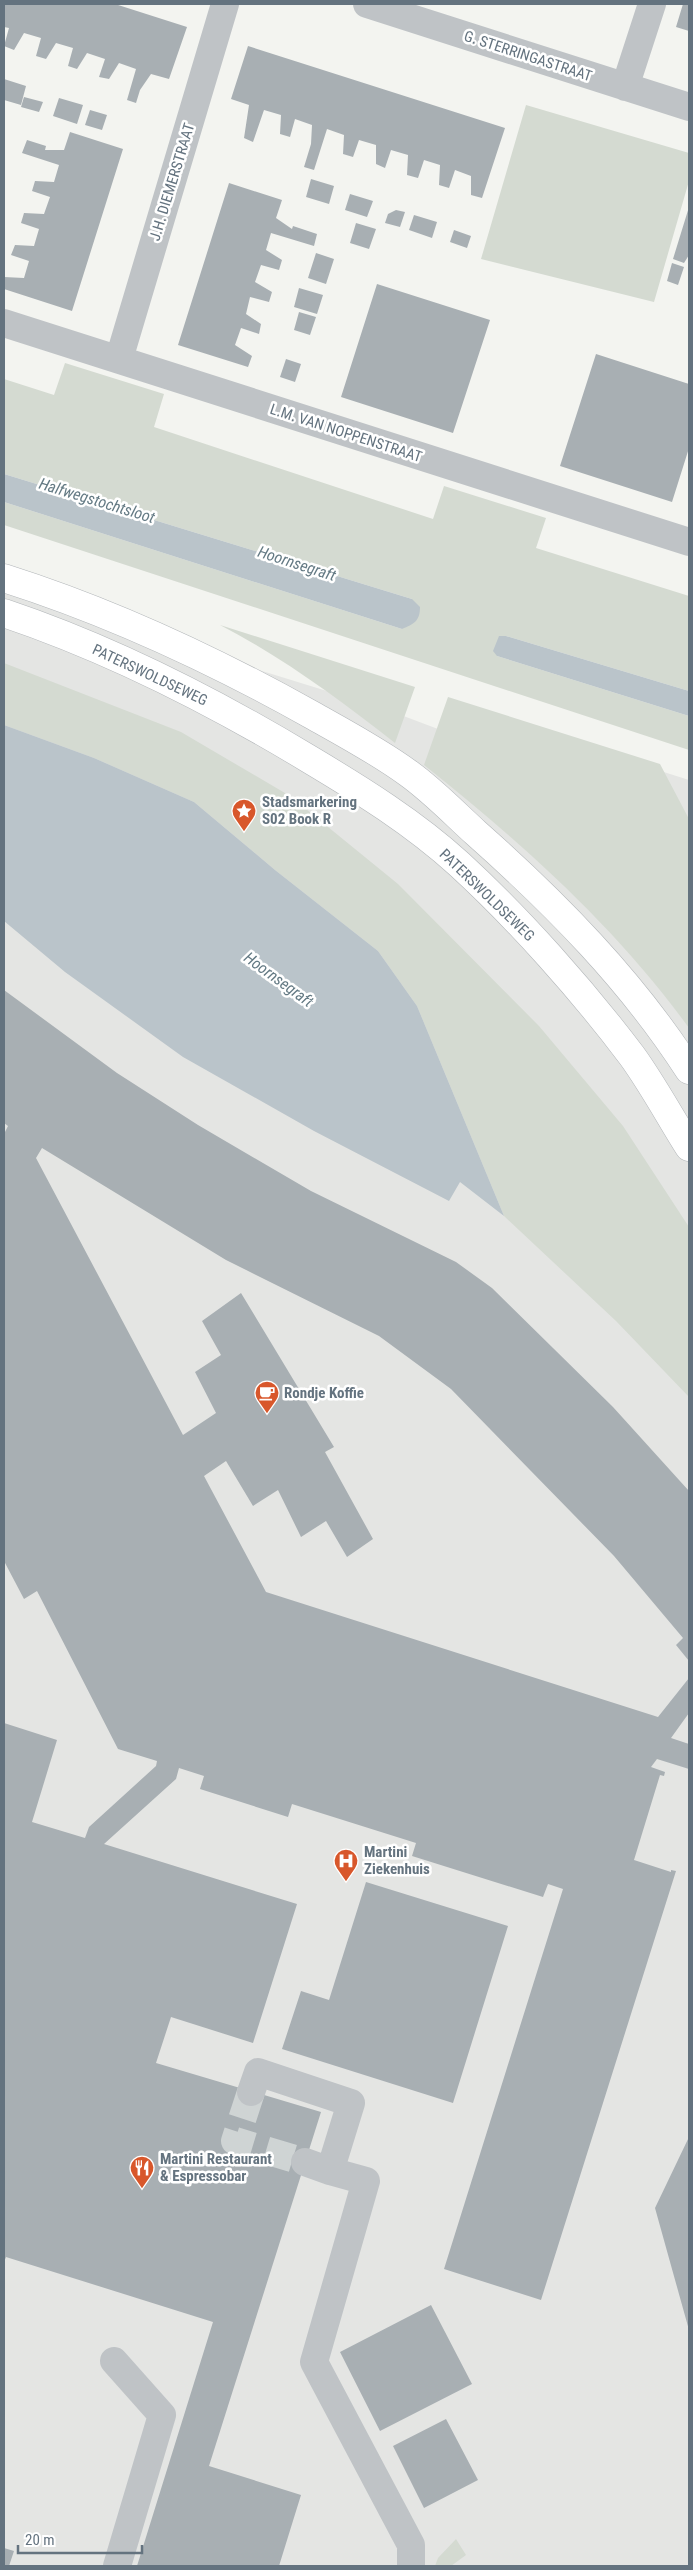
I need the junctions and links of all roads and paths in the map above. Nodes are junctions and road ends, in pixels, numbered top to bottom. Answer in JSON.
{"nodes":[{"id":1,"x":225,"y":4,"type":"edge"},
{"id":2,"x":367,"y":4,"type":"edge"},
{"id":3,"x":652,"y":4,"type":"edge"},
{"id":4,"x":625,"y":87,"type":"junction"},
{"id":5,"x":689,"y":107,"type":"edge"},
{"id":6,"x":4,"y":323,"type":"edge"},
{"id":7,"x":119,"y":360,"type":"junction"},
{"id":8,"x":689,"y":542,"type":"edge"},
{"id":9,"x":4,"y":578,"type":"edge"},
{"id":10,"x":4,"y":613,"type":"edge"},
{"id":11,"x":689,"y":1070,"type":"edge"},
{"id":12,"x":689,"y":1147,"type":"edge"},
{"id":13,"x":251,"y":2092,"type":"tunnel mouth"},
{"id":14,"x":305,"y":2162,"type":"tunnel mouth"},
{"id":15,"x":330,"y":2171,"type":"junction"},
{"id":16,"x":114,"y":2361,"type":"dead end"},
{"id":17,"x":117,"y":2566,"type":"edge"},
{"id":18,"x":411,"y":2566,"type":"edge"}],
"edges":[{"from":1,"to":7,"type":"street","name":"J.H. DIEMERSTRAAT"},
{"from":2,"to":4,"type":"street","name":"G. STERRINGASTRAAT"},
{"from":3,"to":4,"type":"street"},
{"from":4,"to":5,"type":"street","name":"G. STERRINGASTRAAT"},
{"from":6,"to":7,"type":"street","name":"L.M. VAN NOPPENSTRAAT"},
{"from":7,"to":8,"type":"street","name":"L.M. VAN NOPPENSTRAAT"},
{"from":9,"to":11,"type":"main road"},
{"from":10,"to":12,"type":"main road","name":"PATERSWOLDSEWEG"},
{"from":13,"to":15,"type":"street"},
{"from":14,"to":15,"type":"street"},
{"from":15,"to":18,"type":"street"},
{"from":16,"to":17,"type":"street"}]}
